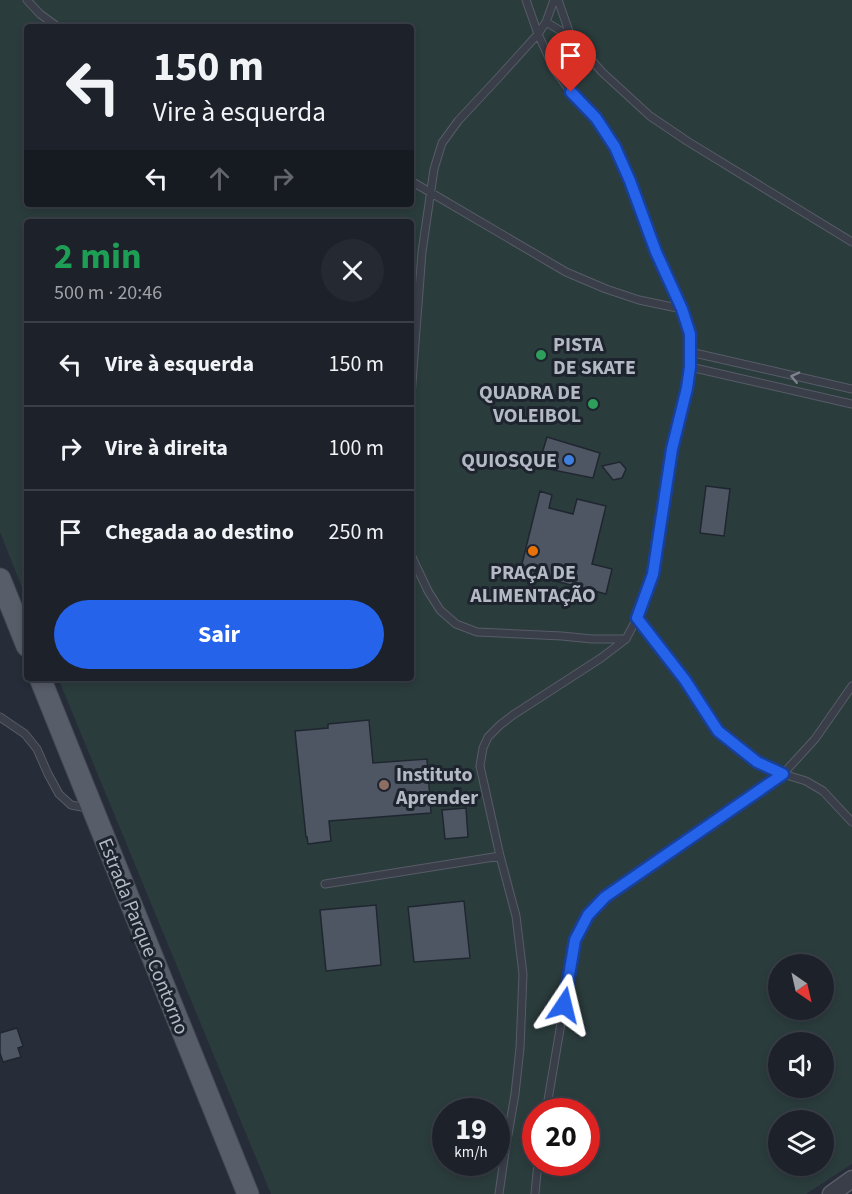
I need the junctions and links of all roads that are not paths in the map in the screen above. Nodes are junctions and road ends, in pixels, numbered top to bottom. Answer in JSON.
{"nodes":[{"id":1,"x":27,"y":0,"type":"edge"},
{"id":2,"x":526,"y":0,"type":"edge"},
{"id":3,"x":556,"y":0,"type":"edge"},
{"id":4,"x":546,"y":22,"type":"junction"},
{"id":5,"x":54,"y":24,"type":"edge"},
{"id":6,"x":538,"y":34,"type":"junction"},
{"id":7,"x":571,"y":38,"type":"junction"},
{"id":8,"x":414,"y":183,"type":"edge"},
{"id":9,"x":430,"y":192,"type":"junction"},
{"id":10,"x":852,"y":242,"type":"edge"},
{"id":11,"x":682,"y":309,"type":"junction"},
{"id":12,"x":690,"y":351,"type":"junction"},
{"id":13,"x":414,"y":357,"type":"edge"},
{"id":14,"x":690,"y":367,"type":"junction"},
{"id":15,"x":852,"y":389,"type":"edge"},
{"id":16,"x":852,"y":404,"type":"edge"},
{"id":17,"x":414,"y":561,"type":"edge"},
{"id":18,"x":0,"y":579,"type":"edge"},
{"id":19,"x":637,"y":618,"type":"junction"},
{"id":20,"x":24,"y":639,"type":"edge"},
{"id":21,"x":626,"y":639,"type":"junction"},
{"id":22,"x":41,"y":681,"type":"edge"},
{"id":23,"x":852,"y":686,"type":"edge"},
{"id":24,"x":0,"y":717,"type":"edge"},
{"id":25,"x":783,"y":774,"type":"junction"},
{"id":26,"x":93,"y":809,"type":"junction"},
{"id":27,"x":852,"y":822,"type":"edge"},
{"id":28,"x":500,"y":856,"type":"junction"},
{"id":29,"x":325,"y":884,"type":"dead end"},
{"id":30,"x":548,"y":1098,"type":"edge"},
{"id":31,"x":537,"y":1176,"type":"edge"},
{"id":32,"x":852,"y":1179,"type":"edge"},
{"id":33,"x":248,"y":1194,"type":"edge"},
{"id":34,"x":499,"y":1194,"type":"edge"},
{"id":35,"x":535,"y":1194,"type":"edge"},
{"id":36,"x":831,"y":1194,"type":"edge"}],
"edges":[{"from":1,"to":5,"type":"lane"},
{"from":2,"to":6,"type":"lane"},
{"from":3,"to":4,"type":"lane"},
{"from":3,"to":7,"type":"lane"},
{"from":4,"to":6,"type":"lane"},
{"from":4,"to":7,"type":"lane"},
{"from":6,"to":9,"type":"lane"},
{"from":6,"to":11,"type":"lane"},
{"from":7,"to":10,"type":"lane"},
{"from":8,"to":9,"type":"lane"},
{"from":9,"to":11,"type":"lane"},
{"from":9,"to":13,"type":"lane"},
{"from":11,"to":12,"type":"lane"},
{"from":12,"to":14,"type":"lane"},
{"from":15,"to":12,"type":"lane","one_way":true},
{"from":14,"to":16,"type":"lane"},
{"from":14,"to":19,"type":"lane"},
{"from":17,"to":21,"type":"lane"},
{"from":18,"to":20,"type":"main road"},
{"from":19,"to":21,"type":"lane"},
{"from":19,"to":25,"type":"lane"},
{"from":21,"to":28,"type":"lane"},
{"from":22,"to":26,"type":"main road","name":"Estrada Parque Contorno"},
{"from":23,"to":25,"type":"lane"},
{"from":24,"to":26,"type":"lane"},
{"from":25,"to":27,"type":"lane"},
{"from":25,"to":30,"type":"lane"},
{"from":26,"to":33,"type":"main road","name":"Estrada Parque Contorno"},
{"from":28,"to":29,"type":"lane"},
{"from":28,"to":34,"type":"lane"},
{"from":31,"to":35,"type":"lane"},
{"from":32,"to":36,"type":"street"}]}
